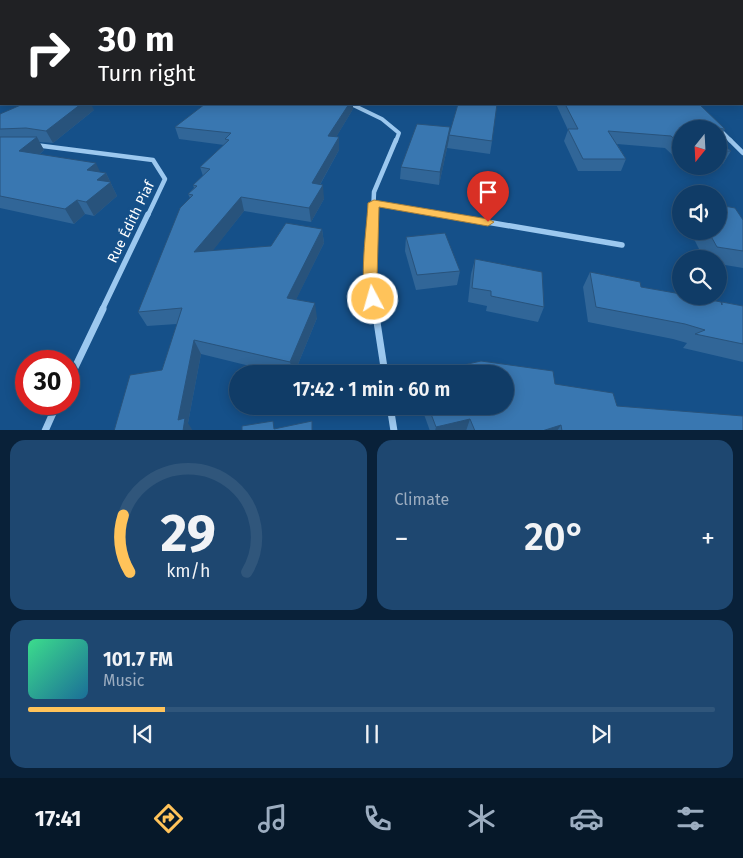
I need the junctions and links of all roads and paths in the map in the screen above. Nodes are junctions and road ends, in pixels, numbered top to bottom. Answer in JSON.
{"nodes":[{"id":1,"x":353,"y":105,"type":"edge"},
{"id":2,"x":728,"y":139,"type":"edge"},
{"id":3,"x":25,"y":145,"type":"edge"},
{"id":4,"x":743,"y":153,"type":"edge"},
{"id":5,"x":374,"y":203,"type":"junction"},
{"id":6,"x":622,"y":245,"type":"dead end"},
{"id":7,"x":80,"y":357,"type":"edge"},
{"id":8,"x":384,"y":365,"type":"edge"},
{"id":9,"x":52,"y":415,"type":"edge"},
{"id":10,"x":392,"y":415,"type":"edge"},
{"id":11,"x":45,"y":430,"type":"edge"},
{"id":12,"x":394,"y":430,"type":"edge"}],
"edges":[{"from":1,"to":5,"type":"street"},
{"from":2,"to":4,"type":"street"},
{"from":3,"to":7,"type":"street","name":"Rue Édith Piaf"},
{"from":5,"to":6,"type":"street"},
{"from":5,"to":8,"type":"street"},
{"from":9,"to":11,"type":"street"},
{"from":10,"to":12,"type":"street"}]}
